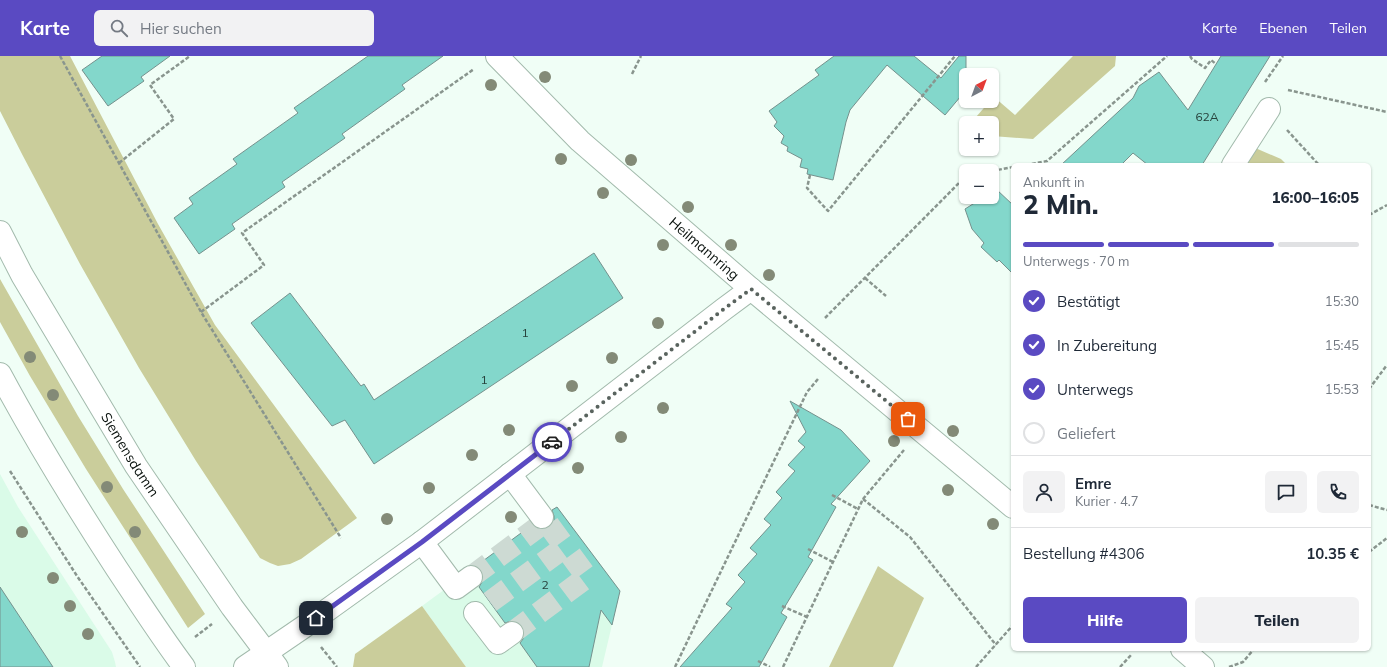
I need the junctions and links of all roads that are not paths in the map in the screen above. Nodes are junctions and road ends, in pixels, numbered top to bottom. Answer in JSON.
{"nodes":[{"id":1,"x":497,"y":56,"type":"edge"},
{"id":2,"x":1269,"y":109,"type":"dead end"},
{"id":3,"x":1234,"y":163,"type":"edge"},
{"id":4,"x":0,"y":232,"type":"edge"},
{"id":5,"x":751,"y":289,"type":"junction"},
{"id":6,"x":0,"y":374,"type":"edge"},
{"id":7,"x":510,"y":474,"type":"junction"},
{"id":8,"x":1011,"y":505,"type":"edge"},
{"id":9,"x":542,"y":517,"type":"tunnel mouth"},
{"id":10,"x":422,"y":542,"type":"junction"},
{"id":11,"x":512,"y":633,"type":"tunnel mouth"},
{"id":12,"x":1184,"y":651,"type":"edge"},
{"id":13,"x":271,"y":660,"type":"edge"},
{"id":14,"x":184,"y":667,"type":"edge"},
{"id":15,"x":245,"y":667,"type":"edge"},
{"id":16,"x":1203,"y":667,"type":"edge"}],
"edges":[{"from":1,"to":5,"type":"street","name":"Heilmannring"},
{"from":2,"to":3,"type":"street"},
{"from":4,"to":13,"type":"street","name":"Siemensdamm"},
{"from":5,"to":7,"type":"street"},
{"from":5,"to":8,"type":"street","name":"Heilmannring"},
{"from":6,"to":14,"type":"street"},
{"from":7,"to":9,"type":"street"},
{"from":7,"to":10,"type":"street"},
{"from":10,"to":11,"type":"street"},
{"from":10,"to":13,"type":"street"},
{"from":12,"to":16,"type":"street"},
{"from":13,"to":15,"type":"street"}]}
